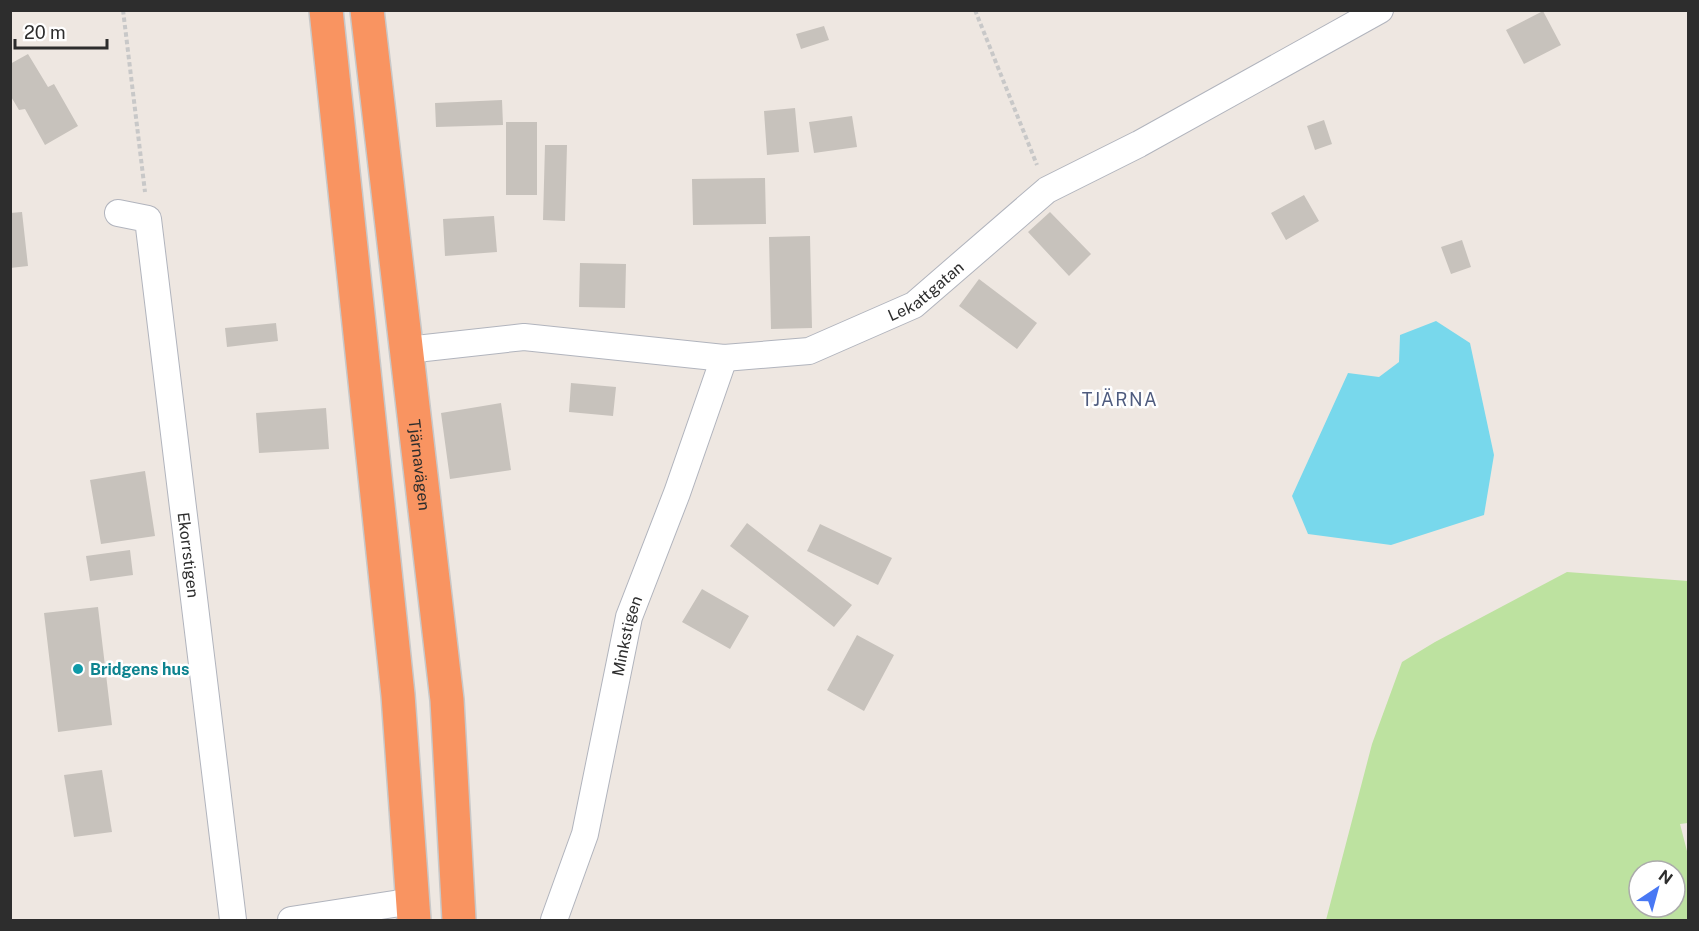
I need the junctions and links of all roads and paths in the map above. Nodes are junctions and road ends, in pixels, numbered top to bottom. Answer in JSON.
{"nodes":[{"id":1,"x":123,"y":10,"type":"edge"},
{"id":2,"x":326,"y":10,"type":"edge"},
{"id":3,"x":368,"y":10,"type":"edge"},
{"id":4,"x":975,"y":10,"type":"edge"},
{"id":5,"x":1380,"y":10,"type":"edge"},
{"id":6,"x":1047,"y":190,"type":"junction"},
{"id":7,"x":118,"y":213,"type":"dead end"},
{"id":8,"x":148,"y":219,"type":"junction"},
{"id":9,"x":407,"y":350,"type":"junction"},
{"id":10,"x":724,"y":358,"type":"junction"},
{"id":11,"x":414,"y":911,"type":"edge"},
{"id":12,"x":233,"y":921,"type":"edge"},
{"id":13,"x":291,"y":921,"type":"edge"},
{"id":14,"x":459,"y":921,"type":"edge"},
{"id":15,"x":554,"y":921,"type":"edge"}],
"edges":[{"from":1,"to":8,"type":"path"},
{"from":2,"to":11,"type":"highway"},
{"from":3,"to":9,"type":"highway","name":"Tjärnavägen"},
{"from":4,"to":6,"type":"path"},
{"from":5,"to":6,"type":"street","name":"Lekattgatan"},
{"from":6,"to":10,"type":"street","name":"Lekattgatan"},
{"from":7,"to":8,"type":"street"},
{"from":8,"to":12,"type":"street","name":"Ekorrstigen"},
{"from":9,"to":10,"type":"street","name":"Lekattgatan"},
{"from":9,"to":14,"type":"highway","name":"Tjärnavägen"},
{"from":10,"to":15,"type":"street","name":"Minkstigen"},
{"from":11,"to":13,"type":"street"}]}
